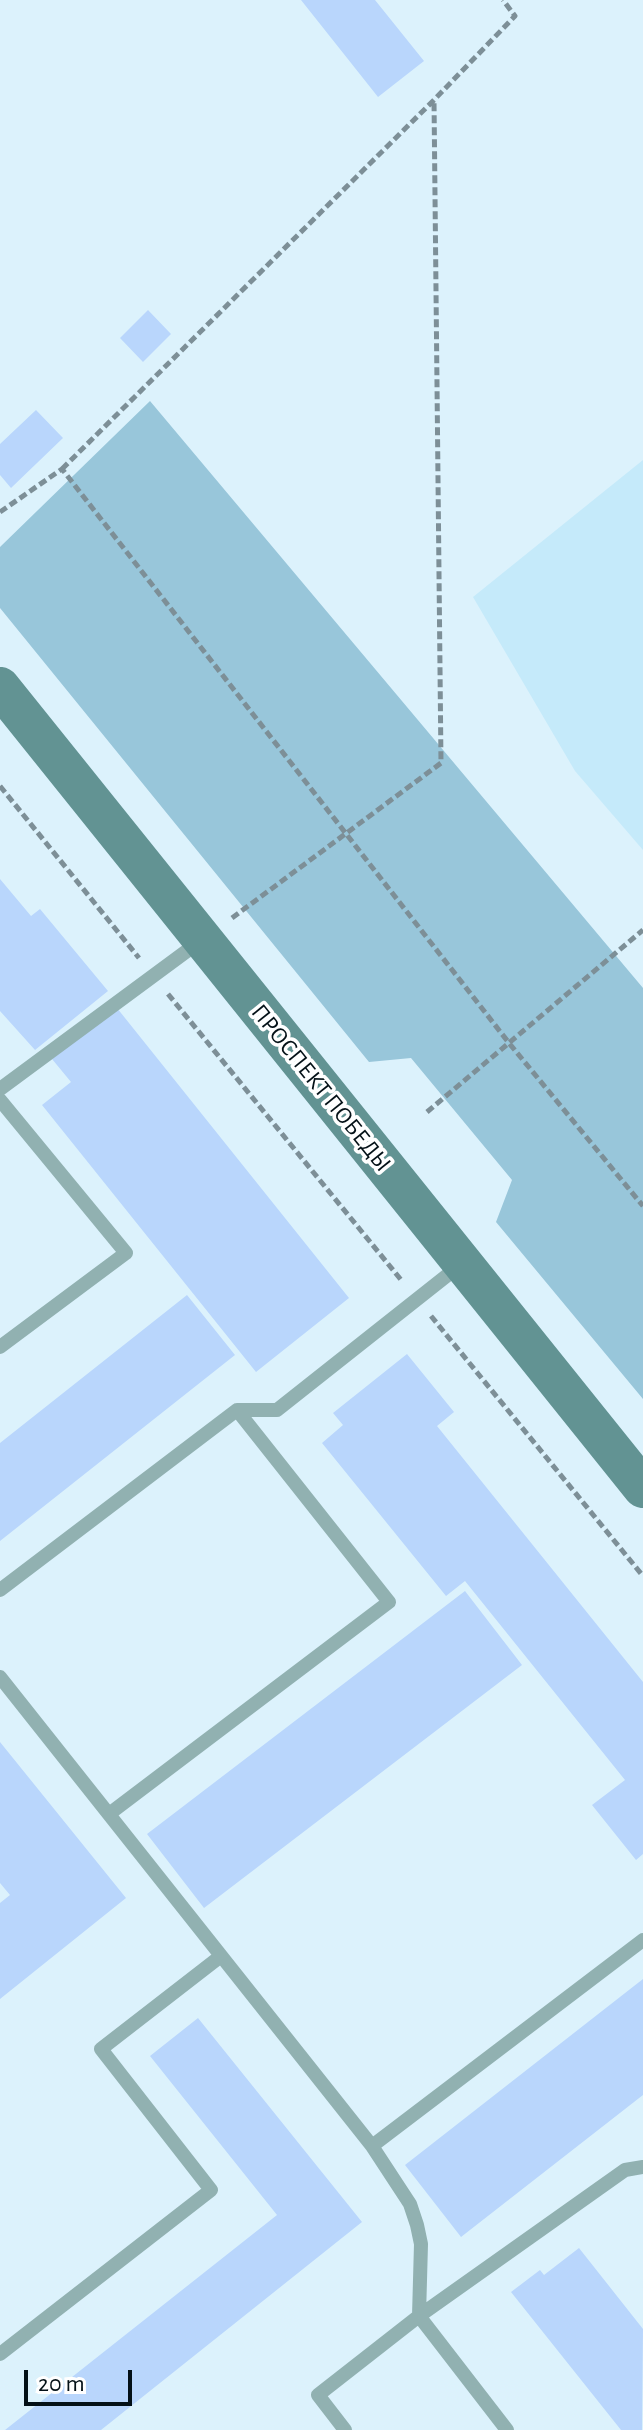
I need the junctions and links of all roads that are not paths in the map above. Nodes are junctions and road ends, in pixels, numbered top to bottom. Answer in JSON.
{"nodes":[{"id":1,"x":0,"y":687,"type":"edge"},
{"id":2,"x":203,"y":940,"type":"junction"},
{"id":3,"x":0,"y":1089,"type":"edge"},
{"id":4,"x":0,"y":1100,"type":"edge"},
{"id":5,"x":463,"y":1263,"type":"junction"},
{"id":6,"x":0,"y":1347,"type":"edge"},
{"id":7,"x":237,"y":1410,"type":"junction"},
{"id":8,"x":643,"y":1488,"type":"edge"},
{"id":9,"x":0,"y":1590,"type":"edge"},
{"id":10,"x":0,"y":1677,"type":"edge"},
{"id":11,"x":109,"y":1814,"type":"junction"},
{"id":12,"x":643,"y":1940,"type":"edge"},
{"id":13,"x":221,"y":1956,"type":"junction"},
{"id":14,"x":372,"y":2146,"type":"junction"},
{"id":15,"x":643,"y":2167,"type":"edge"},
{"id":16,"x":419,"y":2316,"type":"junction"},
{"id":17,"x":0,"y":2354,"type":"edge"},
{"id":18,"x":345,"y":2430,"type":"edge"},
{"id":19,"x":507,"y":2430,"type":"edge"}],
"edges":[{"from":1,"to":2,"type":"main road","name":"ПРОСПЕКТ ПОБЕДЫ"},
{"from":2,"to":3,"type":"lane"},
{"from":2,"to":5,"type":"main road","name":"ПРОСПЕКТ ПОБЕДЫ"},
{"from":4,"to":6,"type":"lane"},
{"from":5,"to":7,"type":"lane"},
{"from":5,"to":8,"type":"main road","name":"ПРОСПЕКТ ПОБЕДЫ"},
{"from":7,"to":9,"type":"lane"},
{"from":7,"to":11,"type":"lane"},
{"from":10,"to":11,"type":"lane"},
{"from":11,"to":13,"type":"lane"},
{"from":12,"to":14,"type":"lane"},
{"from":13,"to":14,"type":"lane"},
{"from":13,"to":17,"type":"lane"},
{"from":14,"to":16,"type":"lane"},
{"from":15,"to":16,"type":"lane"},
{"from":16,"to":18,"type":"lane"},
{"from":16,"to":19,"type":"lane"}]}
